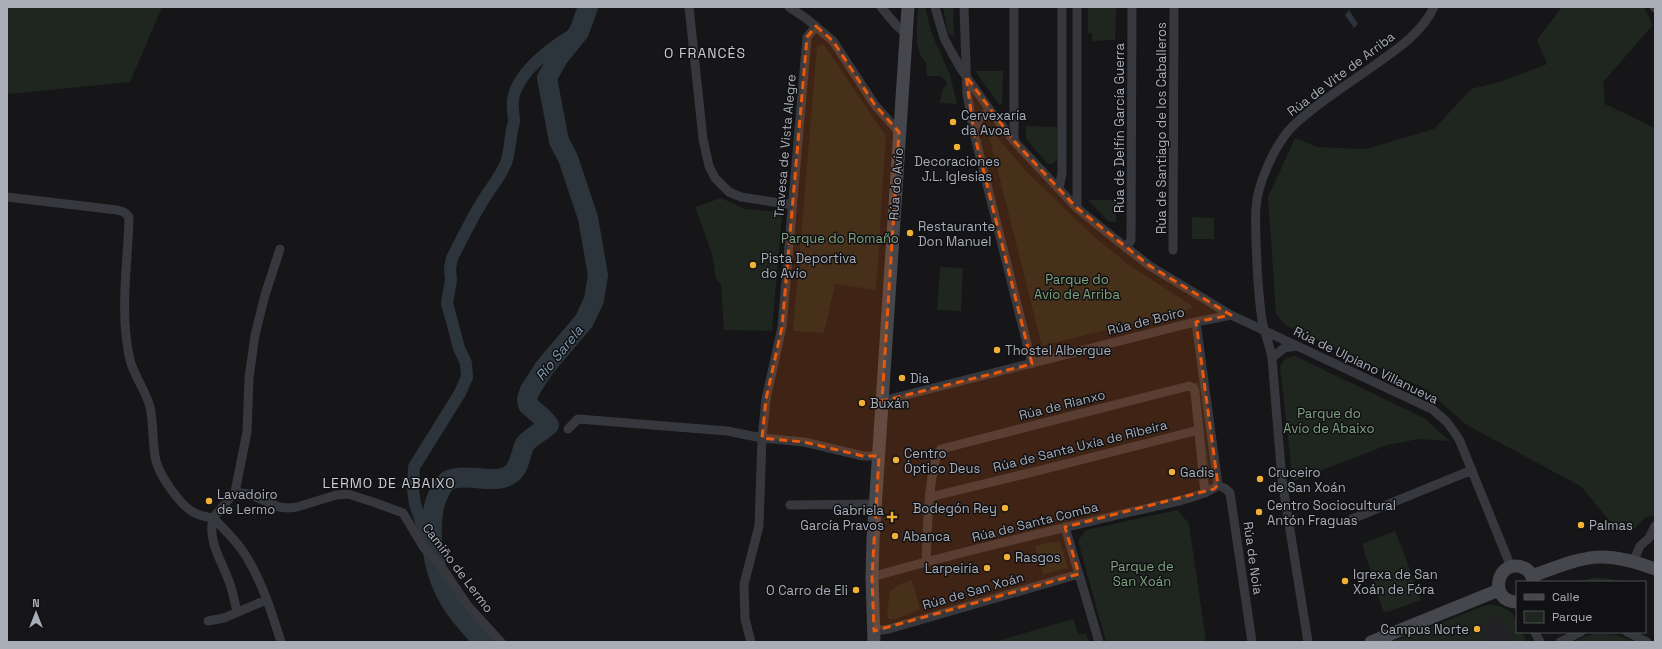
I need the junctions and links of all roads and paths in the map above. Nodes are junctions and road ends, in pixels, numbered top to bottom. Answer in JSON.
{"nodes":[{"id":1,"x":689,"y":7,"type":"edge"},
{"id":2,"x":789,"y":7,"type":"edge"},
{"id":3,"x":881,"y":7,"type":"edge"},
{"id":4,"x":908,"y":7,"type":"edge"},
{"id":5,"x":964,"y":7,"type":"edge"},
{"id":6,"x":1014,"y":7,"type":"edge"},
{"id":7,"x":1062,"y":7,"type":"edge"},
{"id":8,"x":1077,"y":7,"type":"edge"},
{"id":9,"x":1132,"y":7,"type":"edge"},
{"id":10,"x":1174,"y":7,"type":"edge"},
{"id":11,"x":1434,"y":7,"type":"edge"},
{"id":12,"x":936,"y":8,"type":"edge"},
{"id":13,"x":816,"y":26,"type":"junction"},
{"id":14,"x":906,"y":34,"type":"junction"},
{"id":15,"x":966,"y":76,"type":"junction"},
{"id":16,"x":990,"y":110,"type":"junction"},
{"id":17,"x":974,"y":129,"type":"junction"},
{"id":18,"x":900,"y":132,"type":"junction"},
{"id":19,"x":1014,"y":141,"type":"junction"},
{"id":20,"x":1059,"y":189,"type":"junction"},
{"id":21,"x":7,"y":197,"type":"edge"},
{"id":22,"x":793,"y":205,"type":"junction"},
{"id":23,"x":1077,"y":208,"type":"junction"},
{"id":24,"x":1126,"y":248,"type":"junction"},
{"id":25,"x":280,"y":249,"type":"dead end"},
{"id":26,"x":1173,"y":250,"type":"dead end"},
{"id":27,"x":1231,"y":315,"type":"junction"},
{"id":28,"x":1196,"y":322,"type":"junction"},
{"id":29,"x":1266,"y":332,"type":"junction"},
{"id":30,"x":1296,"y":346,"type":"junction"},
{"id":31,"x":1272,"y":358,"type":"junction"},
{"id":32,"x":1032,"y":364,"type":"junction"},
{"id":33,"x":882,"y":401,"type":"junction"},
{"id":34,"x":568,"y":429,"type":"dead end"},
{"id":35,"x":1199,"y":430,"type":"junction"},
{"id":36,"x":762,"y":438,"type":"junction"},
{"id":37,"x":879,"y":456,"type":"junction"},
{"id":38,"x":1472,"y":470,"type":"junction"},
{"id":39,"x":1218,"y":485,"type":"junction"},
{"id":40,"x":235,"y":492,"type":"junction"},
{"id":41,"x":1205,"y":493,"type":"junction"},
{"id":42,"x":930,"y":497,"type":"junction"},
{"id":43,"x":875,"y":504,"type":"junction"},
{"id":44,"x":790,"y":505,"type":"dead end"},
{"id":45,"x":213,"y":518,"type":"junction"},
{"id":46,"x":1352,"y":519,"type":"dead end"},
{"id":47,"x":1655,"y":526,"type":"edge"},
{"id":48,"x":1065,"y":527,"type":"junction"},
{"id":49,"x":926,"y":562,"type":"junction"},
{"id":50,"x":1633,"y":562,"type":"junction"},
{"id":51,"x":1511,"y":567,"type":"junction"},
{"id":52,"x":1655,"y":569,"type":"edge"},
{"id":53,"x":1079,"y":574,"type":"junction"},
{"id":54,"x":872,"y":577,"type":"junction"},
{"id":55,"x":1533,"y":579,"type":"edge"},
{"id":56,"x":1499,"y":590,"type":"junction"},
{"id":57,"x":266,"y":600,"type":"junction"},
{"id":58,"x":1516,"y":602,"type":"edge"},
{"id":59,"x":237,"y":612,"type":"junction"},
{"id":60,"x":208,"y":621,"type":"dead end"},
{"id":61,"x":1579,"y":633,"type":"edge"},
{"id":62,"x":1629,"y":633,"type":"edge"},
{"id":63,"x":874,"y":636,"type":"edge"},
{"id":64,"x":281,"y":642,"type":"edge"},
{"id":65,"x":501,"y":642,"type":"edge"},
{"id":66,"x":750,"y":642,"type":"edge"},
{"id":67,"x":1099,"y":642,"type":"edge"},
{"id":68,"x":1252,"y":642,"type":"edge"},
{"id":69,"x":1308,"y":642,"type":"edge"},
{"id":70,"x":1371,"y":642,"type":"edge"},
{"id":71,"x":1560,"y":642,"type":"edge"},
{"id":72,"x":1648,"y":642,"type":"edge"}],
"edges":[{"from":1,"to":22,"type":"street"},
{"from":2,"to":13,"type":"street"},
{"from":3,"to":14,"type":"street"},
{"from":4,"to":14,"type":"main road","name":"Rúa do Avío"},
{"from":5,"to":15,"type":"street"},
{"from":6,"to":19,"type":"street"},
{"from":7,"to":20,"type":"street"},
{"from":8,"to":23,"type":"street"},
{"from":9,"to":24,"type":"street","name":"Rúa de Delfín García Guerra"},
{"from":10,"to":26,"type":"street","name":"Rúa de Santiago de los Caballeros"},
{"from":11,"to":29,"type":"street","name":"Rúa de Vite de Arriba"},
{"from":12,"to":15,"type":"street","name":"Rúa de Ulpiano Villanueva"},
{"from":13,"to":18,"type":"street"},
{"from":13,"to":22,"type":"street","name":"Travesa de Vista Alegre"},
{"from":14,"to":18,"type":"main road","name":"Rúa do Avío"},
{"from":15,"to":16,"type":"street","name":"Rúa de Ulpiano Villanueva"},
{"from":15,"to":17,"type":"street"},
{"from":16,"to":17,"type":"street"},
{"from":16,"to":19,"type":"street","name":"Rúa de Ulpiano Villanueva"},
{"from":17,"to":32,"type":"street"},
{"from":18,"to":33,"type":"main road","name":"Rúa do Avío"},
{"from":19,"to":20,"type":"street","name":"Rúa de Ulpiano Villanueva"},
{"from":20,"to":23,"type":"street","name":"Rúa de Ulpiano Villanueva"},
{"from":21,"to":45,"type":"street"},
{"from":22,"to":36,"type":"street","name":"Travesa de Vista Alegre"},
{"from":23,"to":24,"type":"street","name":"Rúa de Ulpiano Villanueva"},
{"from":24,"to":27,"type":"street","name":"Rúa de Ulpiano Villanueva"},
{"from":25,"to":40,"type":"street"},
{"from":27,"to":28,"type":"street","name":"Rúa de Boiro"},
{"from":27,"to":29,"type":"street","name":"Rúa de Ulpiano Villanueva"},
{"from":28,"to":32,"type":"street","name":"Rúa de Boiro"},
{"from":28,"to":39,"type":"street"},
{"from":29,"to":30,"type":"street","name":"Rúa de Ulpiano Villanueva"},
{"from":29,"to":31,"type":"street","name":"Rúa de Vite de Arriba"},
{"from":30,"to":31,"type":"street"},
{"from":30,"to":38,"type":"street","name":"Rúa de Ulpiano Villanueva"},
{"from":31,"to":69,"type":"street","name":"Rúa de Vite de Arriba"},
{"from":32,"to":33,"type":"street","name":"Rúa de Boiro"},
{"from":33,"to":37,"type":"main road","name":"Rúa do Avío"},
{"from":34,"to":36,"type":"street"},
{"from":35,"to":41,"type":"street"},
{"from":35,"to":42,"type":"street","name":"Rúa de Santa Uxía de Ribeira"},
{"from":35,"to":42,"type":"street","name":"Rúa de Rianxo"},
{"from":36,"to":37,"type":"street"},
{"from":36,"to":66,"type":"street","name":"Travesa de Vista Alegre"},
{"from":37,"to":43,"type":"main road","name":"Rúa do Avío"},
{"from":38,"to":46,"type":"street"},
{"from":38,"to":51,"type":"street","name":"Rúa de Ulpiano Villanueva"},
{"from":39,"to":41,"type":"street"},
{"from":39,"to":68,"type":"street","name":"Rúa de Noia"},
{"from":40,"to":45,"type":"street"},
{"from":40,"to":65,"type":"street","name":"Camiño de Lermo"},
{"from":41,"to":48,"type":"street","name":"Rúa de Santa Comba"},
{"from":42,"to":49,"type":"street"},
{"from":43,"to":44,"type":"street"},
{"from":43,"to":54,"type":"main road","name":"Rúa do Avío"},
{"from":45,"to":57,"type":"street"},
{"from":45,"to":59,"type":"street"},
{"from":47,"to":50,"type":"street"},
{"from":48,"to":49,"type":"street","name":"Rúa de Santa Comba"},
{"from":48,"to":53,"type":"street"},
{"from":49,"to":54,"type":"street","name":"Rúa de Santa Comba"},
{"from":50,"to":52,"type":"main road"},
{"from":50,"to":55,"type":"main road"},
{"from":51,"to":55,"type":"main road"},
{"from":51,"to":56,"type":"main road"},
{"from":53,"to":63,"type":"street","name":"Rúa de San Xoán"},
{"from":53,"to":67,"type":"street"},
{"from":54,"to":63,"type":"main road","name":"Rúa do Avío"},
{"from":56,"to":58,"type":"main road"},
{"from":56,"to":70,"type":"main road"},
{"from":57,"to":59,"type":"street"},
{"from":57,"to":64,"type":"street"},
{"from":59,"to":60,"type":"street"},
{"from":61,"to":71,"type":"street"},
{"from":62,"to":72,"type":"street"}]}
